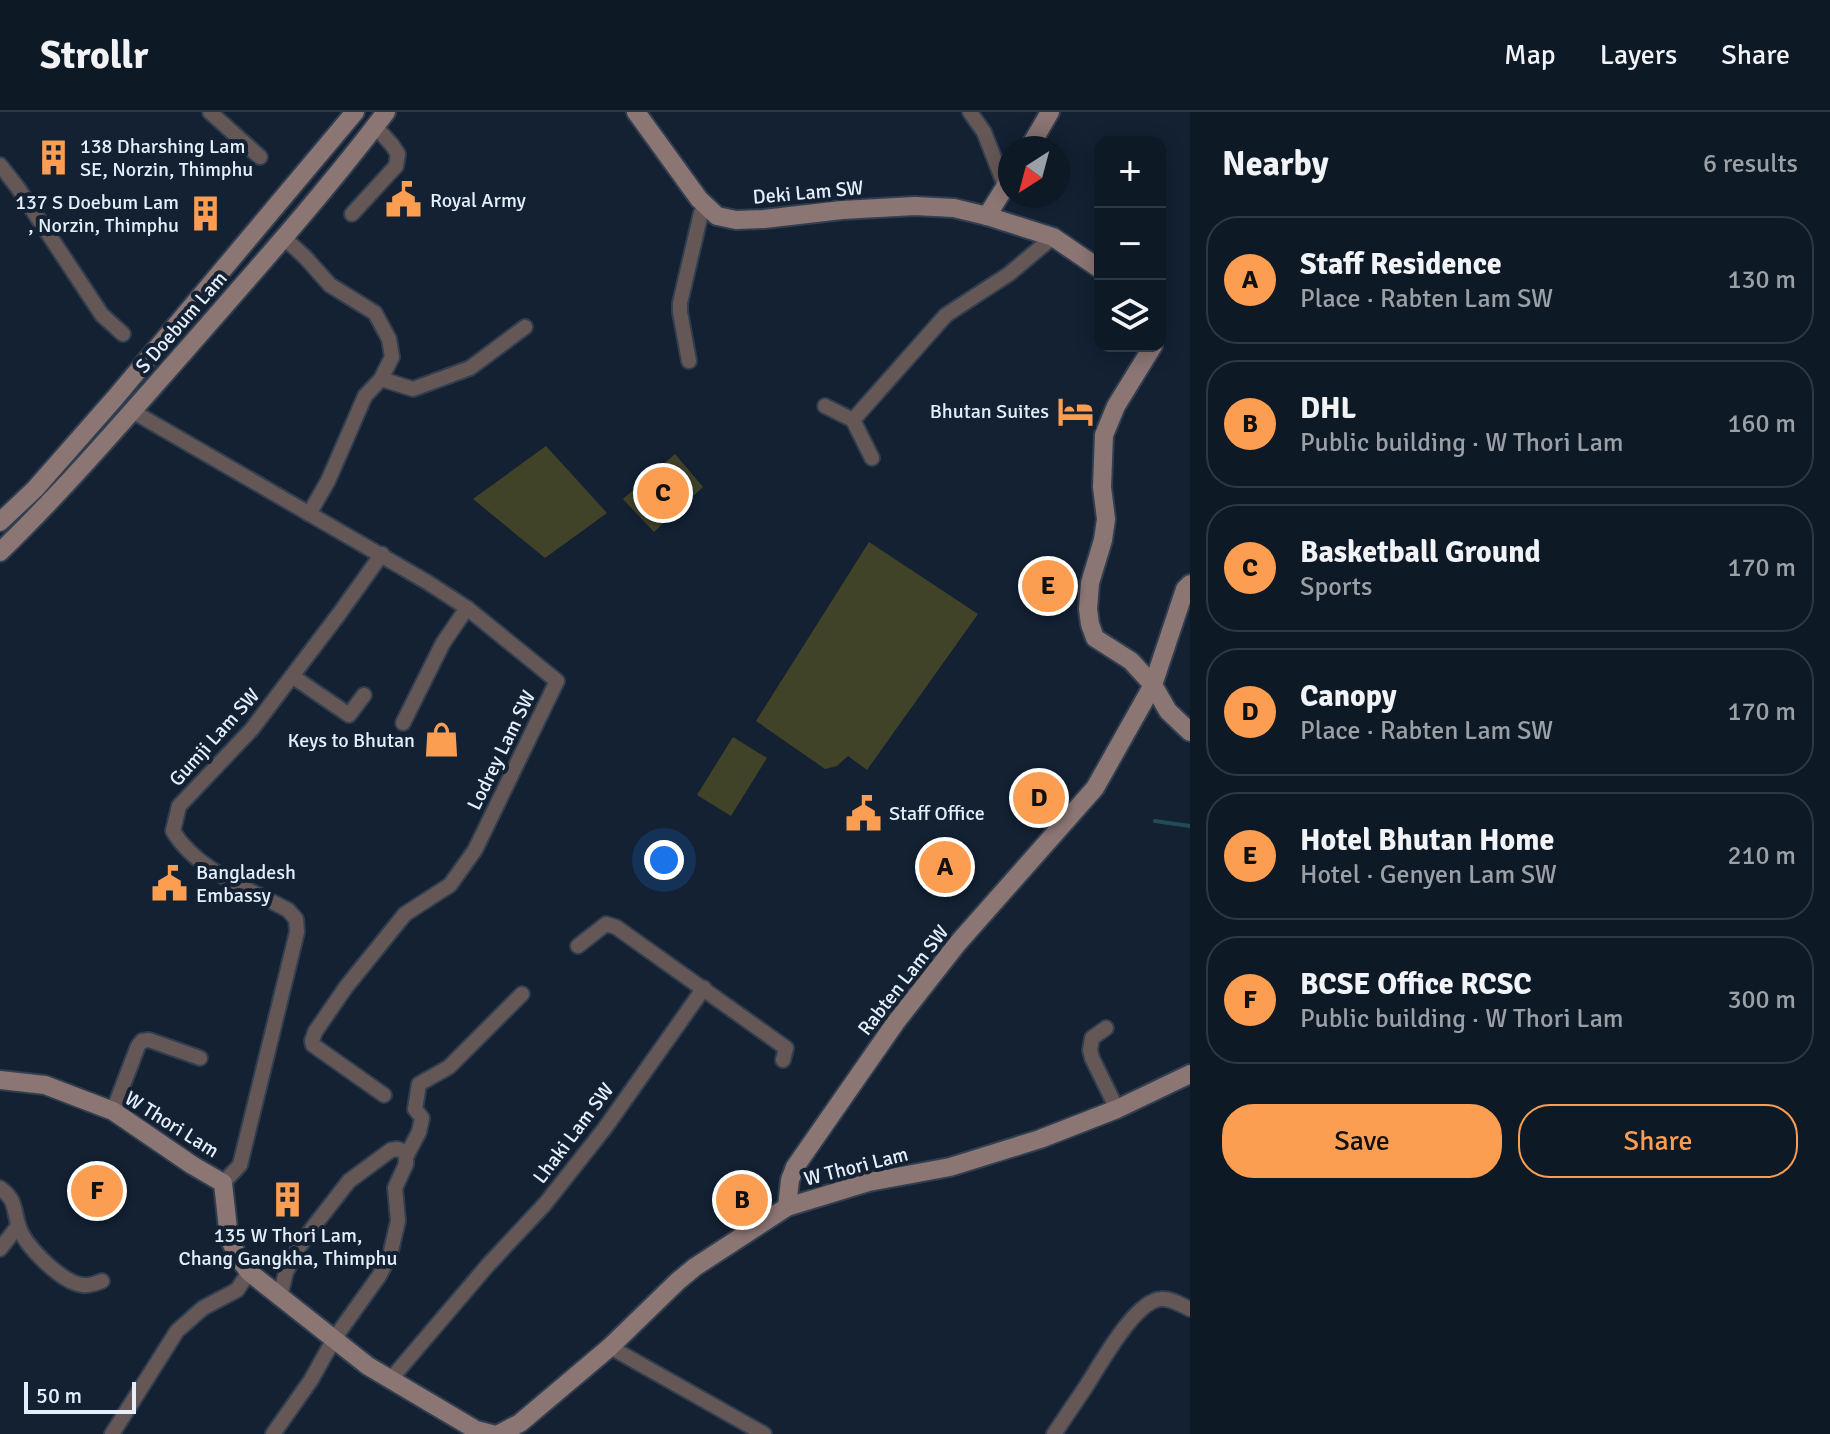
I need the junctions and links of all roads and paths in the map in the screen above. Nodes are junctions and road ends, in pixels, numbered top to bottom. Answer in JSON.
{"nodes":[{"id":1,"x":210,"y":112,"type":"edge"},
{"id":2,"x":355,"y":112,"type":"edge"},
{"id":3,"x":636,"y":112,"type":"edge"},
{"id":4,"x":970,"y":112,"type":"edge"},
{"id":5,"x":1050,"y":112,"type":"edge"},
{"id":6,"x":380,"y":119,"type":"edge"},
{"id":7,"x":1036,"y":136,"type":"edge"},
{"id":8,"x":260,"y":157,"type":"dead end"},
{"id":9,"x":998,"y":161,"type":"edge"},
{"id":10,"x":5,"y":172,"type":"edge"},
{"id":11,"x":0,"y":192,"type":"edge"},
{"id":12,"x":998,"y":198,"type":"edge"},
{"id":13,"x":706,"y":206,"type":"junction"},
{"id":14,"x":352,"y":214,"type":"dead end"},
{"id":15,"x":987,"y":216,"type":"junction"},
{"id":16,"x":283,"y":237,"type":"junction"},
{"id":17,"x":1053,"y":237,"type":"junction"},
{"id":18,"x":1094,"y":265,"type":"edge"},
{"id":19,"x":525,"y":327,"type":"dead end"},
{"id":20,"x":123,"y":334,"type":"dead end"},
{"id":21,"x":1149,"y":352,"type":"edge"},
{"id":22,"x":689,"y":361,"type":"dead end"},
{"id":23,"x":381,"y":379,"type":"junction"},
{"id":24,"x":825,"y":406,"type":"dead end"},
{"id":25,"x":132,"y":411,"type":"junction"},
{"id":26,"x":853,"y":420,"type":"junction"},
{"id":27,"x":872,"y":458,"type":"dead end"},
{"id":28,"x":309,"y":514,"type":"junction"},
{"id":29,"x":0,"y":522,"type":"edge"},
{"id":30,"x":0,"y":552,"type":"edge"},
{"id":31,"x":382,"y":554,"type":"junction"},
{"id":32,"x":1190,"y":584,"type":"edge"},
{"id":33,"x":467,"y":608,"type":"junction"},
{"id":34,"x":292,"y":676,"type":"junction"},
{"id":35,"x":1153,"y":685,"type":"junction"},
{"id":36,"x":364,"y":695,"type":"dead end"},
{"id":37,"x":403,"y":723,"type":"dead end"},
{"id":38,"x":1190,"y":732,"type":"edge"},
{"id":39,"x":578,"y":946,"type":"dead end"},
{"id":40,"x":704,"y":988,"type":"junction"},
{"id":41,"x":522,"y":994,"type":"dead end"},
{"id":42,"x":1106,"y":1028,"type":"dead end"},
{"id":43,"x":200,"y":1058,"type":"dead end"},
{"id":44,"x":783,"y":1060,"type":"dead end"},
{"id":45,"x":1190,"y":1074,"type":"edge"},
{"id":46,"x":0,"y":1080,"type":"edge"},
{"id":47,"x":384,"y":1095,"type":"dead end"},
{"id":48,"x":1117,"y":1109,"type":"junction"},
{"id":49,"x":113,"y":1111,"type":"junction"},
{"id":50,"x":407,"y":1155,"type":"junction"},
{"id":51,"x":223,"y":1183,"type":"junction"},
{"id":52,"x":0,"y":1188,"type":"edge"},
{"id":53,"x":787,"y":1207,"type":"junction"},
{"id":54,"x":18,"y":1226,"type":"junction"},
{"id":55,"x":0,"y":1249,"type":"edge"},
{"id":56,"x":249,"y":1272,"type":"junction"},
{"id":57,"x":102,"y":1281,"type":"dead end"},
{"id":58,"x":280,"y":1297,"type":"junction"},
{"id":59,"x":1190,"y":1309,"type":"edge"},
{"id":60,"x":334,"y":1339,"type":"junction"},
{"id":61,"x":610,"y":1347,"type":"junction"},
{"id":62,"x":390,"y":1380,"type":"junction"},
{"id":63,"x":112,"y":1434,"type":"edge"},
{"id":64,"x":273,"y":1434,"type":"edge"},
{"id":65,"x":492,"y":1434,"type":"edge"},
{"id":66,"x":499,"y":1434,"type":"edge"},
{"id":67,"x":764,"y":1434,"type":"edge"},
{"id":68,"x":1054,"y":1434,"type":"edge"}],
"edges":[{"from":1,"to":8,"type":"street"},
{"from":2,"to":29,"type":"main road","name":"S Doebum Lam"},
{"from":3,"to":13,"type":"main road"},
{"from":4,"to":9,"type":"street"},
{"from":5,"to":7,"type":"main road"},
{"from":6,"to":14,"type":"street"},
{"from":6,"to":16,"type":"main road","name":"S Doebum Lam"},
{"from":10,"to":11,"type":"street"},
{"from":10,"to":20,"type":"street"},
{"from":12,"to":15,"type":"main road"},
{"from":13,"to":15,"type":"main road","name":"Deki Lam SW"},
{"from":13,"to":22,"type":"street"},
{"from":15,"to":17,"type":"main road","name":"Deki Lam SW"},
{"from":16,"to":23,"type":"street"},
{"from":16,"to":25,"type":"main road","name":"S Doebum Lam"},
{"from":17,"to":18,"type":"main road","name":"Deki Lam SW"},
{"from":17,"to":26,"type":"street"},
{"from":19,"to":23,"type":"street"},
{"from":21,"to":35,"type":"main road"},
{"from":23,"to":28,"type":"street"},
{"from":24,"to":26,"type":"street"},
{"from":25,"to":28,"type":"street","name":"Lodrey Lam SW"},
{"from":25,"to":30,"type":"main road","name":"S Doebum Lam"},
{"from":26,"to":27,"type":"street"},
{"from":28,"to":31,"type":"street","name":"Lodrey Lam SW"},
{"from":31,"to":33,"type":"street","name":"Lodrey Lam SW"},
{"from":31,"to":34,"type":"street","name":"Gumji Lam SW"},
{"from":32,"to":35,"type":"main road","name":"Rabten Lam SW"},
{"from":33,"to":37,"type":"street"},
{"from":33,"to":47,"type":"street","name":"Lodrey Lam SW"},
{"from":34,"to":36,"type":"street"},
{"from":34,"to":51,"type":"street","name":"Gumji Lam SW"},
{"from":35,"to":38,"type":"main road"},
{"from":35,"to":53,"type":"main road","name":"Rabten Lam SW"},
{"from":39,"to":40,"type":"street"},
{"from":40,"to":44,"type":"street"},
{"from":40,"to":62,"type":"street","name":"Lhaki Lam SW"},
{"from":41,"to":50,"type":"street"},
{"from":42,"to":48,"type":"street"},
{"from":43,"to":49,"type":"street"},
{"from":45,"to":48,"type":"main road","name":"W Thori Lam"},
{"from":46,"to":49,"type":"main road","name":"W Thori Lam"},
{"from":48,"to":53,"type":"main road","name":"W Thori Lam"},
{"from":49,"to":51,"type":"main road","name":"W Thori Lam"},
{"from":50,"to":58,"type":"street"},
{"from":50,"to":60,"type":"street"},
{"from":51,"to":56,"type":"main road","name":"W Thori Lam"},
{"from":52,"to":54,"type":"street"},
{"from":53,"to":61,"type":"main road","name":"W Thori Lam"},
{"from":54,"to":55,"type":"street"},
{"from":54,"to":57,"type":"street"},
{"from":56,"to":58,"type":"main road","name":"W Thori Lam"},
{"from":56,"to":63,"type":"street"},
{"from":58,"to":60,"type":"main road","name":"W Thori Lam"},
{"from":59,"to":68,"type":"street"},
{"from":60,"to":62,"type":"main road","name":"W Thori Lam"},
{"from":60,"to":64,"type":"street"},
{"from":61,"to":66,"type":"main road","name":"W Thori Lam"},
{"from":61,"to":67,"type":"street"},
{"from":62,"to":65,"type":"main road","name":"W Thori Lam"}]}
